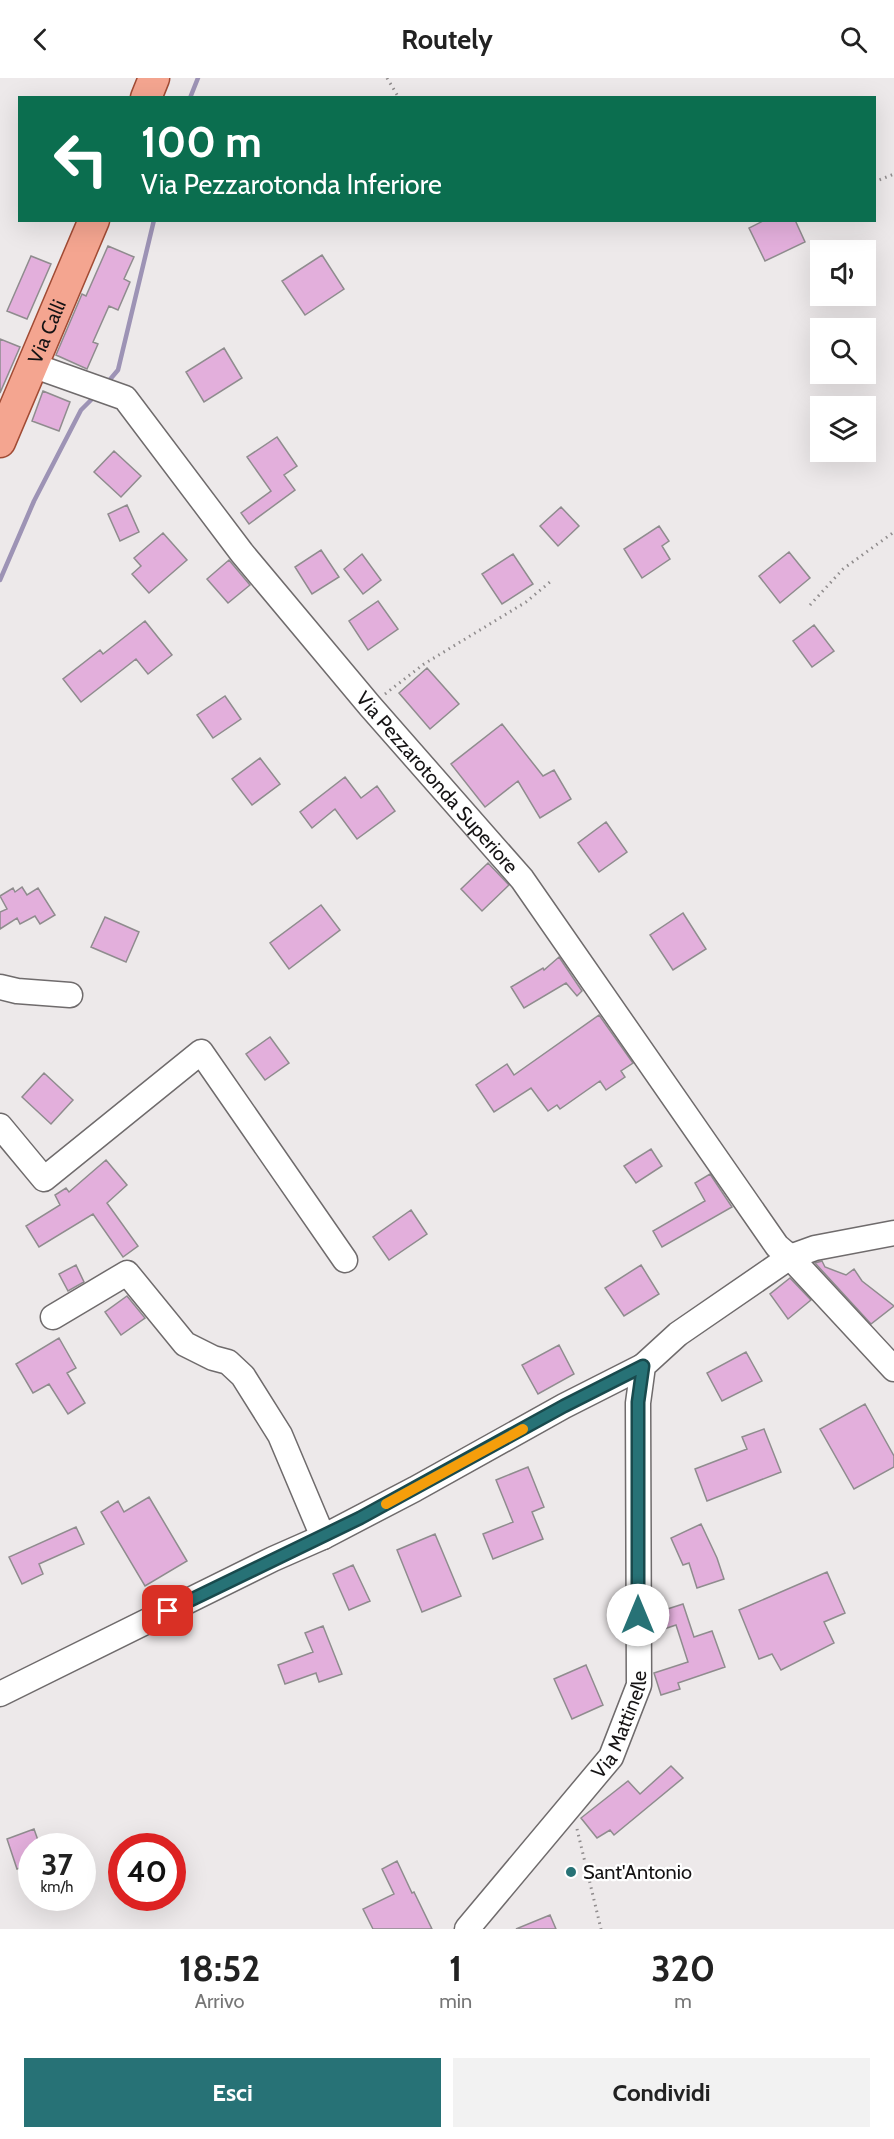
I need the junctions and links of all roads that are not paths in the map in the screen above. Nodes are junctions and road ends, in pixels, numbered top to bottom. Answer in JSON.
{"nodes":[{"id":1,"x":154,"y":78,"type":"edge"},
{"id":2,"x":147,"y":96,"type":"edge"},
{"id":3,"x":93,"y":222,"type":"edge"},
{"id":4,"x":32,"y":365,"type":"junction"},
{"id":5,"x":0,"y":442,"type":"edge"},
{"id":6,"x":0,"y":987,"type":"edge"},
{"id":7,"x":70,"y":995,"type":"dead end"},
{"id":8,"x":0,"y":1126,"type":"edge"},
{"id":9,"x":894,"y":1233,"type":"edge"},
{"id":10,"x":790,"y":1257,"type":"junction"},
{"id":11,"x":345,"y":1260,"type":"dead end"},
{"id":12,"x":53,"y":1317,"type":"dead end"},
{"id":13,"x":643,"y":1366,"type":"junction"},
{"id":14,"x":894,"y":1369,"type":"edge"},
{"id":15,"x":323,"y":1537,"type":"junction"},
{"id":16,"x":0,"y":1694,"type":"edge"},
{"id":17,"x":467,"y":1929,"type":"edge"}],
"edges":[{"from":1,"to":2,"type":"main road"},
{"from":3,"to":4,"type":"main road","name":"Via Calli"},
{"from":4,"to":5,"type":"main road","name":"Via Calli"},
{"from":4,"to":10,"type":"street","name":"Via Pezzarotonda Superiore"},
{"from":6,"to":7,"type":"street"},
{"from":8,"to":11,"type":"street"},
{"from":9,"to":10,"type":"street"},
{"from":10,"to":13,"type":"street"},
{"from":10,"to":14,"type":"street","name":"Via Pezzarotonda Superiore"},
{"from":12,"to":15,"type":"street"},
{"from":13,"to":15,"type":"street"},
{"from":13,"to":17,"type":"street","name":"Via Mattinelle"},
{"from":15,"to":16,"type":"street"}]}
